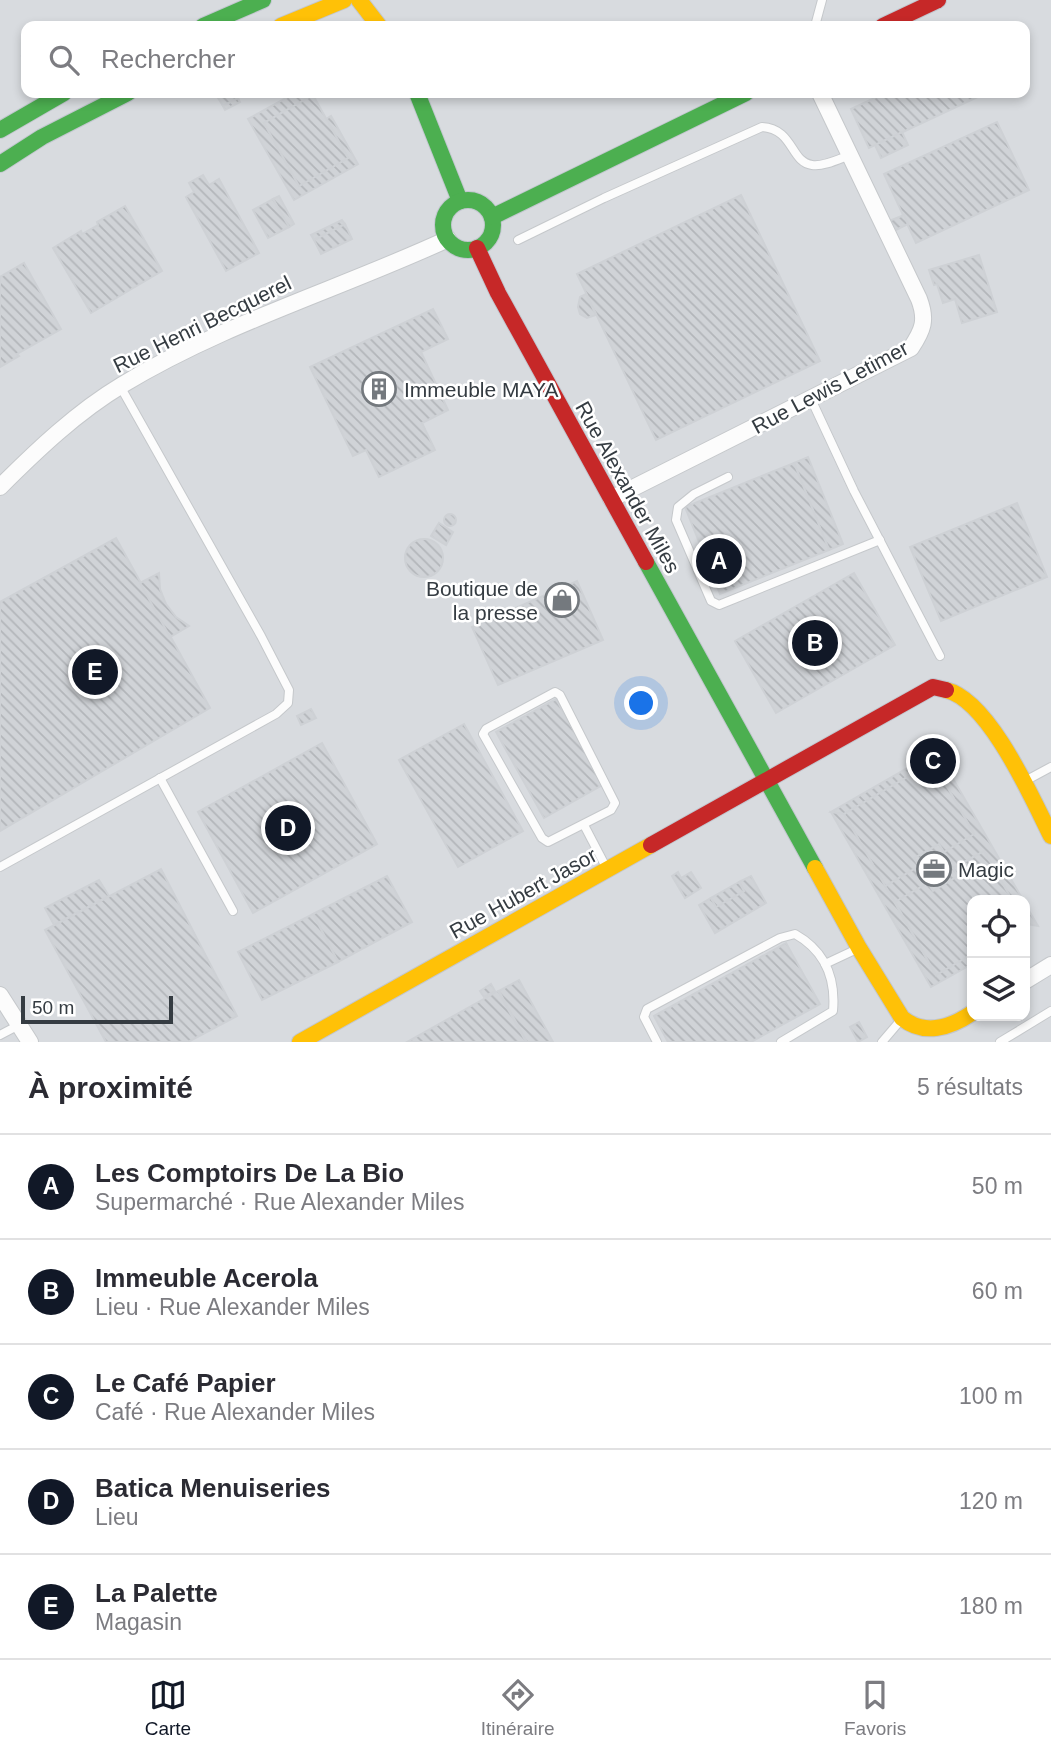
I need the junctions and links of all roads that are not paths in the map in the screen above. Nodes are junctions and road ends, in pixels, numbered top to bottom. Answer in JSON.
{"nodes":[{"id":1,"x":263,"y":0,"type":"edge"},
{"id":2,"x":344,"y":0,"type":"edge"},
{"id":3,"x":359,"y":0,"type":"edge"},
{"id":4,"x":822,"y":0,"type":"edge"},
{"id":5,"x":938,"y":0,"type":"edge"},
{"id":6,"x":215,"y":21,"type":"edge"},
{"id":7,"x":294,"y":21,"type":"edge"},
{"id":8,"x":375,"y":21,"type":"edge"},
{"id":9,"x":816,"y":21,"type":"edge"},
{"id":10,"x":894,"y":21,"type":"edge"},
{"id":11,"x":55,"y":98,"type":"edge"},
{"id":12,"x":118,"y":98,"type":"edge"},
{"id":13,"x":419,"y":98,"type":"edge"},
{"id":14,"x":736,"y":98,"type":"edge"},
{"id":15,"x":822,"y":98,"type":"edge"},
{"id":16,"x":0,"y":130,"type":"edge"},
{"id":17,"x":850,"y":155,"type":"junction"},
{"id":18,"x":0,"y":164,"type":"edge"},
{"id":19,"x":460,"y":201,"type":"junction"},
{"id":20,"x":492,"y":217,"type":"junction"},
{"id":21,"x":448,"y":239,"type":"junction"},
{"id":22,"x":518,"y":240,"type":"dead end"},
{"id":23,"x":477,"y":248,"type":"junction"},
{"id":24,"x":120,"y":386,"type":"junction"},
{"id":25,"x":811,"y":399,"type":"junction"},
{"id":26,"x":728,"y":477,"type":"dead end"},
{"id":27,"x":0,"y":487,"type":"edge"},
{"id":28,"x":611,"y":499,"type":"junction"},
{"id":29,"x":880,"y":540,"type":"junction"},
{"id":30,"x":940,"y":656,"type":"dead end"},
{"id":31,"x":1050,"y":769,"type":"edge"},
{"id":32,"x":160,"y":778,"type":"junction"},
{"id":33,"x":766,"y":781,"type":"junction"},
{"id":34,"x":1022,"y":782,"type":"junction"},
{"id":35,"x":584,"y":825,"type":"junction"},
{"id":36,"x":1051,"y":836,"type":"edge"},
{"id":37,"x":0,"y":867,"type":"edge"},
{"id":38,"x":608,"y":870,"type":"junction"},
{"id":39,"x":233,"y":911,"type":"dead end"},
{"id":40,"x":859,"y":948,"type":"junction"},
{"id":41,"x":825,"y":964,"type":"junction"},
{"id":42,"x":1051,"y":965,"type":"edge"},
{"id":43,"x":1030,"y":978,"type":"edge"},
{"id":44,"x":0,"y":995,"type":"edge"},
{"id":45,"x":1051,"y":1011,"type":"edge"},
{"id":46,"x":967,"y":1016,"type":"edge"},
{"id":47,"x":902,"y":1018,"type":"junction"},
{"id":48,"x":19,"y":1025,"type":"junction"},
{"id":49,"x":0,"y":1035,"type":"edge"},
{"id":50,"x":30,"y":1042,"type":"edge"},
{"id":51,"x":300,"y":1042,"type":"edge"},
{"id":52,"x":657,"y":1042,"type":"edge"},
{"id":53,"x":781,"y":1042,"type":"edge"},
{"id":54,"x":882,"y":1042,"type":"edge"},
{"id":55,"x":1000,"y":1042,"type":"edge"}],
"edges":[{"from":1,"to":6,"type":"street"},
{"from":2,"to":7,"type":"street"},
{"from":3,"to":8,"type":"street"},
{"from":4,"to":9,"type":"lane"},
{"from":5,"to":10,"type":"street"},
{"from":11,"to":16,"type":"street"},
{"from":12,"to":18,"type":"street"},
{"from":13,"to":19,"type":"street"},
{"from":14,"to":20,"type":"street"},
{"from":15,"to":17,"type":"street","name":"Rue Lewis Letimer"},
{"from":17,"to":22,"type":"lane"},
{"from":17,"to":25,"type":"street","name":"Rue Lewis Letimer"},
{"from":19,"to":20,"type":"street"},
{"from":19,"to":21,"type":"street"},
{"from":20,"to":23,"type":"street"},
{"from":21,"to":23,"type":"street"},
{"from":21,"to":24,"type":"street","name":"Rue Henri Becquerel"},
{"from":23,"to":28,"type":"street","name":"Rue Alexander Miles"},
{"from":24,"to":27,"type":"street","name":"Rue Henri Becquerel"},
{"from":24,"to":32,"type":"lane"},
{"from":25,"to":28,"type":"street","name":"Rue Lewis Letimer"},
{"from":25,"to":29,"type":"lane"},
{"from":26,"to":29,"type":"lane"},
{"from":28,"to":33,"type":"street","name":"Rue Alexander Miles"},
{"from":29,"to":30,"type":"lane"},
{"from":31,"to":34,"type":"lane"},
{"from":32,"to":37,"type":"lane"},
{"from":32,"to":39,"type":"lane"},
{"from":33,"to":34,"type":"street"},
{"from":33,"to":38,"type":"street","name":"Rue Hubert Jasor"},
{"from":33,"to":40,"type":"street","name":"Rue Alexander Miles"},
{"from":34,"to":36,"type":"street"},
{"from":35,"to":35,"type":"lane"},
{"from":35,"to":38,"type":"lane"},
{"from":38,"to":51,"type":"street","name":"Rue Hubert Jasor"},
{"from":40,"to":41,"type":"lane"},
{"from":40,"to":47,"type":"street","name":"Rue Alexander Miles"},
{"from":41,"to":52,"type":"lane"},
{"from":41,"to":53,"type":"lane"},
{"from":42,"to":43,"type":"street"},
{"from":44,"to":48,"type":"street"},
{"from":45,"to":55,"type":"lane"},
{"from":46,"to":47,"type":"street"},
{"from":47,"to":54,"type":"lane"},
{"from":48,"to":49,"type":"lane"},
{"from":48,"to":50,"type":"street"}]}
